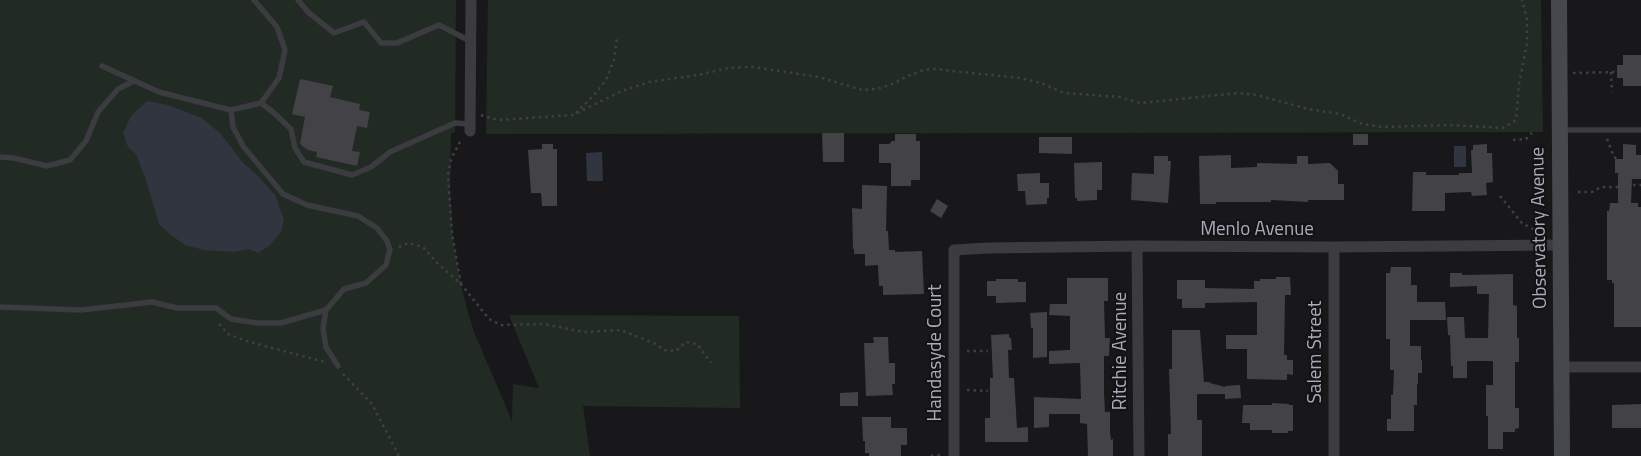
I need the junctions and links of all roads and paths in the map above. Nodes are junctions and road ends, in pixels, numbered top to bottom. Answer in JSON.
{"nodes":[{"id":1,"x":254,"y":0,"type":"edge"},
{"id":2,"x":298,"y":0,"type":"edge"},
{"id":3,"x":471,"y":0,"type":"edge"},
{"id":4,"x":1522,"y":0,"type":"edge"},
{"id":5,"x":1559,"y":0,"type":"edge"},
{"id":6,"x":617,"y":38,"type":"dead end"},
{"id":7,"x":470,"y":41,"type":"junction"},
{"id":8,"x":102,"y":66,"type":"dead end"},
{"id":9,"x":1611,"y":72,"type":"junction"},
{"id":10,"x":1617,"y":72,"type":"dead end"},
{"id":11,"x":1559,"y":73,"type":"junction"},
{"id":12,"x":134,"y":81,"type":"junction"},
{"id":13,"x":1612,"y":92,"type":"dead end"},
{"id":14,"x":261,"y":103,"type":"junction"},
{"id":15,"x":231,"y":110,"type":"junction"},
{"id":16,"x":573,"y":116,"type":"junction"},
{"id":17,"x":470,"y":128,"type":"junction"},
{"id":18,"x":1559,"y":130,"type":"junction"},
{"id":19,"x":1641,"y":130,"type":"edge"},
{"id":20,"x":1607,"y":131,"type":"junction"},
{"id":21,"x":1532,"y":133,"type":"dead end"},
{"id":22,"x":1513,"y":140,"type":"dead end"},
{"id":23,"x":0,"y":158,"type":"edge"},
{"id":24,"x":1617,"y":159,"type":"dead end"},
{"id":25,"x":1633,"y":185,"type":"dead end"},
{"id":26,"x":1641,"y":185,"type":"edge"},
{"id":27,"x":1618,"y":186,"type":"dead end"},
{"id":28,"x":1578,"y":192,"type":"dead end"},
{"id":29,"x":1500,"y":196,"type":"dead end"},
{"id":30,"x":1545,"y":237,"type":"dead end"},
{"id":31,"x":1560,"y":245,"type":"junction"},
{"id":32,"x":1138,"y":246,"type":"junction"},
{"id":33,"x":1334,"y":247,"type":"junction"},
{"id":34,"x":390,"y":250,"type":"junction"},
{"id":35,"x":954,"y":250,"type":"joint"},
{"id":36,"x":461,"y":284,"type":"junction"},
{"id":37,"x":0,"y":307,"type":"edge"},
{"id":38,"x":209,"y":308,"type":"junction"},
{"id":39,"x":326,"y":310,"type":"junction"},
{"id":40,"x":988,"y":351,"type":"dead end"},
{"id":41,"x":954,"y":352,"type":"junction"},
{"id":42,"x":711,"y":363,"type":"dead end"},
{"id":43,"x":338,"y":366,"type":"junction"},
{"id":44,"x":1562,"y":367,"type":"junction"},
{"id":45,"x":1641,"y":367,"type":"edge"},
{"id":46,"x":954,"y":389,"type":"junction"},
{"id":47,"x":988,"y":391,"type":"dead end"},
{"id":48,"x":948,"y":455,"type":"edge"},
{"id":49,"x":399,"y":456,"type":"edge"},
{"id":50,"x":931,"y":456,"type":"edge"},
{"id":51,"x":1139,"y":456,"type":"edge"},
{"id":52,"x":1334,"y":456,"type":"edge"},
{"id":53,"x":1562,"y":456,"type":"edge"}],
"edges":[{"from":1,"to":14,"type":"lane"},
{"from":2,"to":7,"type":"lane"},
{"from":3,"to":7,"type":"street"},
{"from":4,"to":16,"type":"path"},
{"from":5,"to":11,"type":"street","name":"Observatory Avenue"},
{"from":6,"to":16,"type":"path"},
{"from":7,"to":17,"type":"street"},
{"from":8,"to":12,"type":"lane"},
{"from":9,"to":10,"type":"path"},
{"from":9,"to":11,"type":"path"},
{"from":9,"to":13,"type":"path"},
{"from":11,"to":18,"type":"street","name":"Observatory Avenue"},
{"from":12,"to":15,"type":"lane"},
{"from":12,"to":23,"type":"lane"},
{"from":14,"to":15,"type":"lane"},
{"from":14,"to":17,"type":"lane"},
{"from":15,"to":34,"type":"lane"},
{"from":16,"to":17,"type":"path"},
{"from":17,"to":36,"type":"path"},
{"from":18,"to":20,"type":"lane"},
{"from":18,"to":31,"type":"street","name":"Observatory Avenue"},
{"from":19,"to":20,"type":"lane"},
{"from":20,"to":24,"type":"path"},
{"from":21,"to":22,"type":"path"},
{"from":25,"to":26,"type":"path"},
{"from":27,"to":28,"type":"path"},
{"from":29,"to":30,"type":"path"},
{"from":31,"to":33,"type":"street","name":"Menlo Avenue"},
{"from":31,"to":44,"type":"street","name":"Observatory Avenue"},
{"from":32,"to":33,"type":"street","name":"Menlo Avenue"},
{"from":32,"to":35,"type":"street","name":"Menlo Avenue"},
{"from":32,"to":51,"type":"street","name":"Ritchie Avenue"},
{"from":33,"to":52,"type":"street","name":"Salem Street"},
{"from":34,"to":36,"type":"path"},
{"from":34,"to":39,"type":"lane"},
{"from":35,"to":41,"type":"street","name":"Handasyde Court"},
{"from":36,"to":42,"type":"path"},
{"from":37,"to":38,"type":"lane"},
{"from":38,"to":39,"type":"lane"},
{"from":38,"to":43,"type":"path"},
{"from":39,"to":43,"type":"lane"},
{"from":40,"to":41,"type":"path"},
{"from":41,"to":46,"type":"street","name":"Handasyde Court"},
{"from":43,"to":49,"type":"path"},
{"from":44,"to":45,"type":"street"},
{"from":44,"to":53,"type":"street","name":"Observatory Avenue"},
{"from":46,"to":47,"type":"path"},
{"from":46,"to":48,"type":"street","name":"Handasyde Court"},
{"from":48,"to":50,"type":"path"}]}
